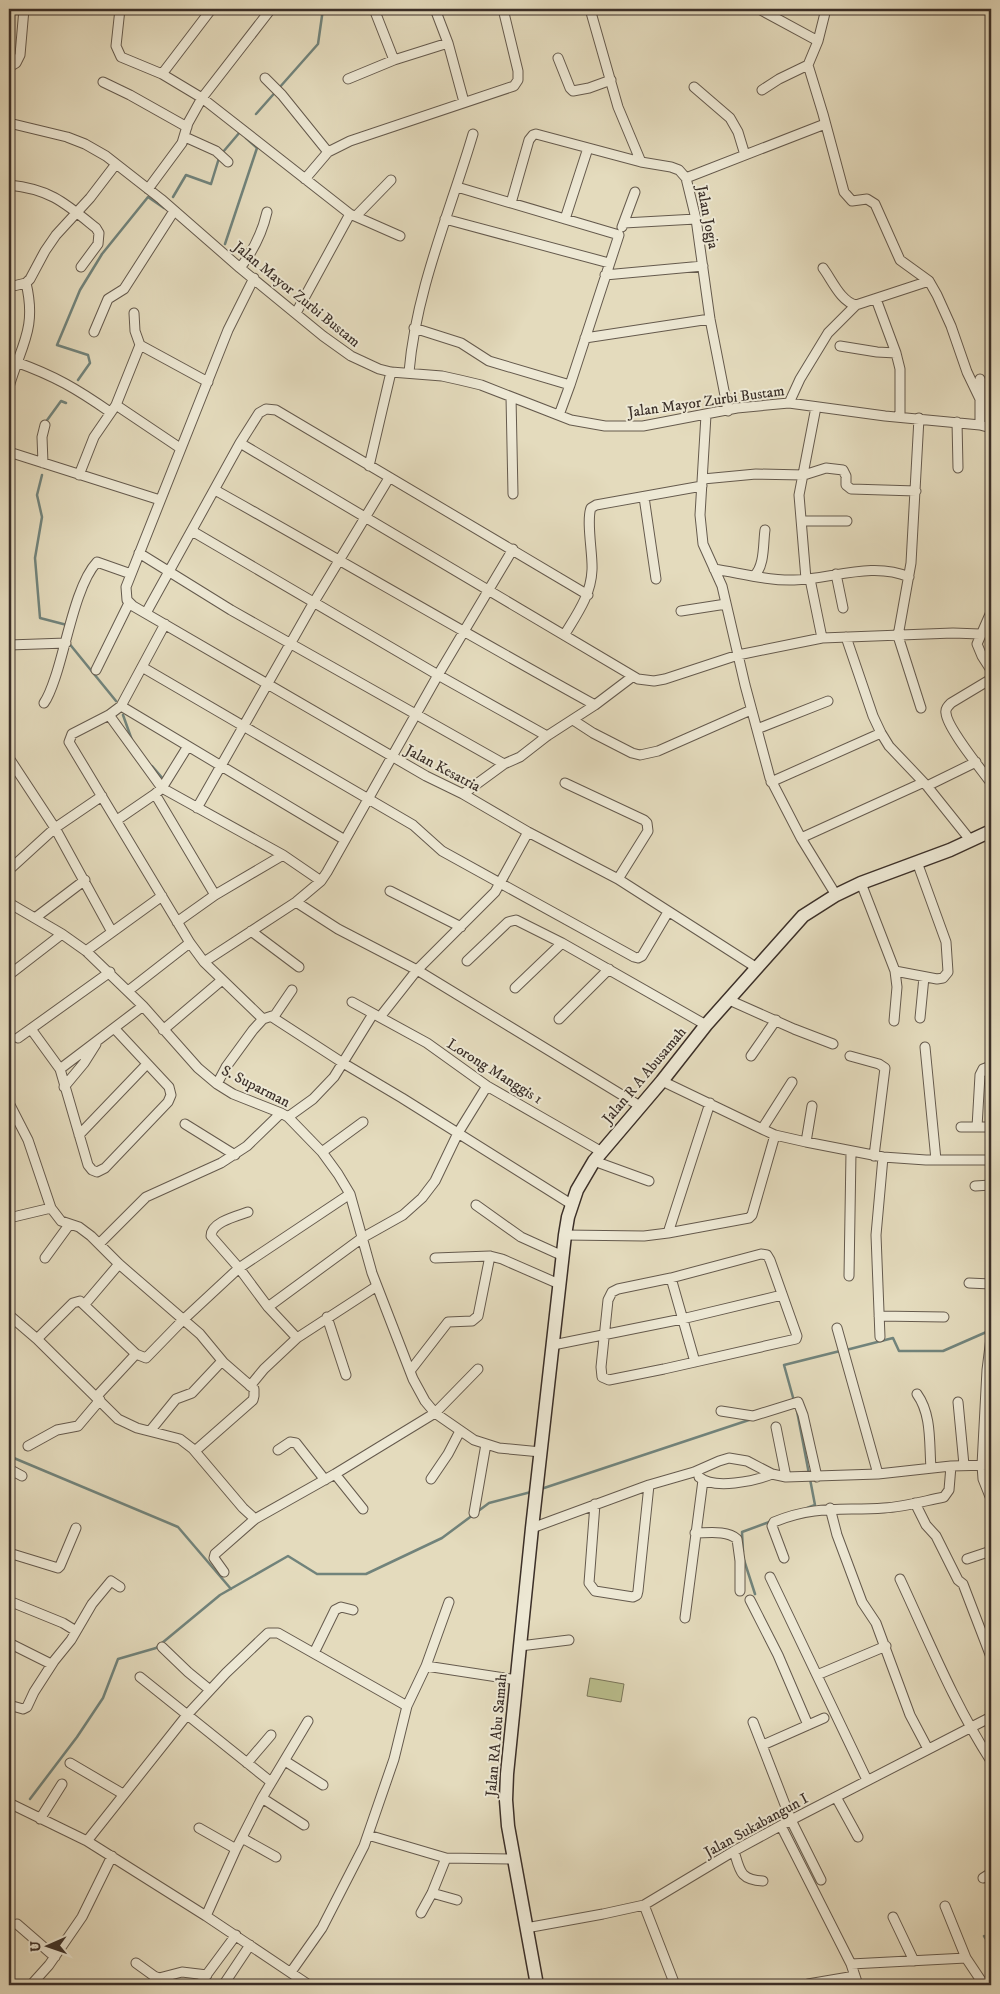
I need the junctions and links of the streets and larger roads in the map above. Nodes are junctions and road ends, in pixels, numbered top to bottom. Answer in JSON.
{"nodes":[{"id":1,"x":24,"y":9,"type":"edge"},
{"id":2,"x":120,"y":9,"type":"edge"},
{"id":3,"x":271,"y":9,"type":"edge"},
{"id":4,"x":374,"y":9,"type":"edge"},
{"id":5,"x":435,"y":9,"type":"edge"},
{"id":6,"x":503,"y":9,"type":"edge"},
{"id":7,"x":590,"y":9,"type":"edge"},
{"id":8,"x":759,"y":9,"type":"edge"},
{"id":9,"x":826,"y":9,"type":"edge"},
{"id":10,"x":210,"y":11,"type":"dead end"},
{"id":11,"x":818,"y":40,"type":"junction"},
{"id":12,"x":448,"y":43,"type":"junction"},
{"id":13,"x":558,"y":58,"type":"dead end"},
{"id":14,"x":394,"y":60,"type":"junction"},
{"id":15,"x":808,"y":65,"type":"junction"},
{"id":16,"x":9,"y":66,"type":"edge"},
{"id":17,"x":162,"y":74,"type":"junction"},
{"id":18,"x":265,"y":78,"type":"dead end"},
{"id":19,"x":348,"y":79,"type":"dead end"},
{"id":20,"x":611,"y":80,"type":"junction"},
{"id":21,"x":103,"y":82,"type":"dead end"},
{"id":22,"x":694,"y":88,"type":"dead end"},
{"id":23,"x":762,"y":90,"type":"dead end"},
{"id":24,"x":202,"y":98,"type":"junction"},
{"id":25,"x":464,"y":102,"type":"junction"},
{"id":26,"x":9,"y":123,"type":"edge"},
{"id":27,"x":826,"y":124,"type":"junction"},
{"id":28,"x":186,"y":127,"type":"junction"},
{"id":29,"x":473,"y":134,"type":"dead end"},
{"id":30,"x":185,"y":137,"type":"junction"},
{"id":31,"x":588,"y":148,"type":"junction"},
{"id":32,"x":328,"y":152,"type":"junction"},
{"id":33,"x":745,"y":155,"type":"junction"},
{"id":34,"x":228,"y":162,"type":"dead end"},
{"id":35,"x":641,"y":162,"type":"junction"},
{"id":36,"x":116,"y":164,"type":"junction"},
{"id":37,"x":686,"y":178,"type":"junction"},
{"id":38,"x":305,"y":179,"type":"junction"},
{"id":39,"x":390,"y":180,"type":"dead end"},
{"id":40,"x":9,"y":185,"type":"edge"},
{"id":41,"x":457,"y":187,"type":"junction"},
{"id":42,"x":148,"y":189,"type":"junction"},
{"id":43,"x":635,"y":192,"type":"dead end"},
{"id":44,"x":511,"y":204,"type":"junction"},
{"id":45,"x":174,"y":210,"type":"junction"},
{"id":46,"x":77,"y":212,"type":"junction"},
{"id":47,"x":268,"y":212,"type":"dead end"},
{"id":48,"x":353,"y":215,"type":"junction"},
{"id":49,"x":565,"y":218,"type":"junction"},
{"id":50,"x":445,"y":219,"type":"junction"},
{"id":51,"x":696,"y":219,"type":"junction"},
{"id":52,"x":624,"y":223,"type":"junction"},
{"id":53,"x":619,"y":235,"type":"junction"},
{"id":54,"x":400,"y":236,"type":"dead end"},
{"id":55,"x":608,"y":263,"type":"junction"},
{"id":56,"x":703,"y":266,"type":"junction"},
{"id":57,"x":82,"y":267,"type":"dead end"},
{"id":58,"x":240,"y":268,"type":"junction"},
{"id":59,"x":823,"y":268,"type":"dead end"},
{"id":60,"x":605,"y":275,"type":"junction"},
{"id":61,"x":254,"y":278,"type":"junction"},
{"id":62,"x":929,"y":282,"type":"junction"},
{"id":63,"x":26,"y":283,"type":"junction"},
{"id":64,"x":9,"y":288,"type":"edge"},
{"id":65,"x":876,"y":299,"type":"junction"},
{"id":66,"x":856,"y":305,"type":"junction"},
{"id":67,"x":296,"y":313,"type":"junction"},
{"id":68,"x":134,"y":314,"type":"dead end"},
{"id":69,"x":710,"y":319,"type":"junction"},
{"id":70,"x":414,"y":328,"type":"junction"},
{"id":71,"x":94,"y":332,"type":"dead end"},
{"id":72,"x":585,"y":338,"type":"junction"},
{"id":73,"x":140,"y":345,"type":"junction"},
{"id":74,"x":840,"y":346,"type":"dead end"},
{"id":75,"x":896,"y":353,"type":"junction"},
{"id":76,"x":16,"y":362,"type":"junction"},
{"id":77,"x":391,"y":372,"type":"junction"},
{"id":78,"x":409,"y":372,"type":"junction"},
{"id":79,"x":980,"y":379,"type":"dead end"},
{"id":80,"x":208,"y":382,"type":"junction"},
{"id":81,"x":570,"y":385,"type":"junction"},
{"id":82,"x":9,"y":387,"type":"edge"},
{"id":83,"x":511,"y":397,"type":"junction"},
{"id":84,"x":980,"y":399,"type":"junction"},
{"id":85,"x":789,"y":403,"type":"junction"},
{"id":86,"x":816,"y":407,"type":"junction"},
{"id":87,"x":113,"y":409,"type":"junction"},
{"id":88,"x":728,"y":411,"type":"junction"},
{"id":89,"x":559,"y":415,"type":"junction"},
{"id":90,"x":706,"y":415,"type":"junction"},
{"id":91,"x":900,"y":417,"type":"junction"},
{"id":92,"x":920,"y":418,"type":"junction"},
{"id":93,"x":957,"y":422,"type":"junction"},
{"id":94,"x":45,"y":425,"type":"dead end"},
{"id":95,"x":980,"y":425,"type":"junction"},
{"id":96,"x":991,"y":428,"type":"edge"},
{"id":97,"x":240,"y":443,"type":"junction"},
{"id":98,"x":180,"y":448,"type":"junction"},
{"id":99,"x":9,"y":452,"type":"edge"},
{"id":100,"x":43,"y":462,"type":"junction"},
{"id":101,"x":369,"y":466,"type":"junction"},
{"id":102,"x":958,"y":468,"type":"dead end"},
{"id":103,"x":79,"y":475,"type":"junction"},
{"id":104,"x":804,"y":475,"type":"junction"},
{"id":105,"x":389,"y":478,"type":"junction"},
{"id":106,"x":702,"y":483,"type":"junction"},
{"id":107,"x":215,"y":490,"type":"junction"},
{"id":108,"x":916,"y":491,"type":"junction"},
{"id":109,"x":513,"y":494,"type":"dead end"},
{"id":110,"x":644,"y":497,"type":"junction"},
{"id":111,"x":160,"y":500,"type":"junction"},
{"id":112,"x":365,"y":519,"type":"junction"},
{"id":113,"x":802,"y":521,"type":"junction"},
{"id":114,"x":847,"y":521,"type":"dead end"},
{"id":115,"x":765,"y":530,"type":"dead end"},
{"id":116,"x":192,"y":531,"type":"junction"},
{"id":117,"x":513,"y":549,"type":"junction"},
{"id":118,"x":139,"y":553,"type":"junction"},
{"id":119,"x":341,"y":560,"type":"junction"},
{"id":120,"x":714,"y":569,"type":"junction"},
{"id":121,"x":169,"y":571,"type":"junction"},
{"id":122,"x":131,"y":574,"type":"junction"},
{"id":123,"x":836,"y":574,"type":"junction"},
{"id":124,"x":754,"y":576,"type":"junction"},
{"id":125,"x":909,"y":577,"type":"junction"},
{"id":126,"x":656,"y":579,"type":"dead end"},
{"id":127,"x":808,"y":579,"type":"junction"},
{"id":128,"x":488,"y":590,"type":"junction"},
{"id":129,"x":588,"y":595,"type":"junction"},
{"id":130,"x":314,"y":602,"type":"junction"},
{"id":131,"x":129,"y":603,"type":"junction"},
{"id":132,"x":726,"y":604,"type":"junction"},
{"id":133,"x":843,"y":608,"type":"dead end"},
{"id":134,"x":681,"y":610,"type":"dead end"},
{"id":135,"x":991,"y":612,"type":"edge"},
{"id":136,"x":146,"y":613,"type":"junction"},
{"id":137,"x":165,"y":624,"type":"junction"},
{"id":138,"x":464,"y":633,"type":"junction"},
{"id":139,"x":565,"y":634,"type":"junction"},
{"id":140,"x":980,"y":634,"type":"junction"},
{"id":141,"x":898,"y":636,"type":"junction"},
{"id":142,"x":822,"y":638,"type":"junction"},
{"id":143,"x":846,"y":638,"type":"junction"},
{"id":144,"x":66,"y":643,"type":"junction"},
{"id":145,"x":290,"y":644,"type":"junction"},
{"id":146,"x":9,"y":645,"type":"edge"},
{"id":147,"x":738,"y":655,"type":"junction"},
{"id":148,"x":142,"y":667,"type":"junction"},
{"id":149,"x":96,"y":670,"type":"dead end"},
{"id":150,"x":991,"y":670,"type":"edge"},
{"id":151,"x":438,"y":675,"type":"junction"},
{"id":152,"x":632,"y":677,"type":"junction"},
{"id":153,"x":991,"y":679,"type":"edge"},
{"id":154,"x":267,"y":684,"type":"junction"},
{"id":155,"x":828,"y":702,"type":"dead end"},
{"id":156,"x":44,"y":703,"type":"dead end"},
{"id":157,"x":596,"y":705,"type":"junction"},
{"id":158,"x":121,"y":706,"type":"junction"},
{"id":159,"x":921,"y":708,"type":"dead end"},
{"id":160,"x":752,"y":710,"type":"junction"},
{"id":161,"x":416,"y":714,"type":"junction"},
{"id":162,"x":109,"y":715,"type":"junction"},
{"id":163,"x":573,"y":720,"type":"junction"},
{"id":164,"x":243,"y":726,"type":"junction"},
{"id":165,"x":757,"y":729,"type":"junction"},
{"id":166,"x":881,"y":733,"type":"junction"},
{"id":167,"x":548,"y":736,"type":"junction"},
{"id":168,"x":188,"y":746,"type":"junction"},
{"id":169,"x":392,"y":756,"type":"junction"},
{"id":170,"x":9,"y":758,"type":"edge"},
{"id":171,"x":976,"y":762,"type":"junction"},
{"id":172,"x":504,"y":764,"type":"junction"},
{"id":173,"x":220,"y":766,"type":"junction"},
{"id":174,"x":771,"y":782,"type":"junction"},
{"id":175,"x":991,"y":782,"type":"edge"},
{"id":176,"x":565,"y":784,"type":"dead end"},
{"id":177,"x":924,"y":784,"type":"junction"},
{"id":178,"x":159,"y":791,"type":"junction"},
{"id":179,"x":463,"y":794,"type":"junction"},
{"id":180,"x":102,"y":796,"type":"junction"},
{"id":181,"x":368,"y":799,"type":"junction"},
{"id":182,"x":197,"y":808,"type":"junction"},
{"id":183,"x":117,"y":820,"type":"junction"},
{"id":184,"x":54,"y":828,"type":"junction"},
{"id":185,"x":991,"y":831,"type":"edge"},
{"id":186,"x":528,"y":832,"type":"junction"},
{"id":187,"x":801,"y":838,"type":"junction"},
{"id":188,"x":345,"y":840,"type":"junction"},
{"id":189,"x":971,"y":841,"type":"junction"},
{"id":190,"x":283,"y":855,"type":"junction"},
{"id":191,"x":917,"y":862,"type":"junction"},
{"id":192,"x":9,"y":870,"type":"edge"},
{"id":193,"x":618,"y":879,"type":"junction"},
{"id":194,"x":85,"y":880,"type":"junction"},
{"id":195,"x":321,"y":881,"type":"junction"},
{"id":196,"x":500,"y":882,"type":"junction"},
{"id":197,"x":861,"y":884,"type":"junction"},
{"id":198,"x":390,"y":891,"type":"dead end"},
{"id":199,"x":215,"y":895,"type":"junction"},
{"id":200,"x":836,"y":895,"type":"junction"},
{"id":201,"x":162,"y":896,"type":"junction"},
{"id":202,"x":296,"y":902,"type":"junction"},
{"id":203,"x":9,"y":903,"type":"edge"},
{"id":204,"x":668,"y":912,"type":"junction"},
{"id":205,"x":35,"y":918,"type":"junction"},
{"id":206,"x":177,"y":922,"type":"junction"},
{"id":207,"x":461,"y":927,"type":"junction"},
{"id":208,"x":251,"y":931,"type":"junction"},
{"id":209,"x":112,"y":932,"type":"junction"},
{"id":210,"x":62,"y":934,"type":"junction"},
{"id":211,"x":562,"y":943,"type":"junction"},
{"id":212,"x":187,"y":945,"type":"dead end"},
{"id":213,"x":86,"y":951,"type":"junction"},
{"id":214,"x":204,"y":962,"type":"junction"},
{"id":215,"x":466,"y":962,"type":"dead end"},
{"id":216,"x":299,"y":967,"type":"dead end"},
{"id":217,"x":757,"y":968,"type":"junction"},
{"id":218,"x":609,"y":969,"type":"junction"},
{"id":219,"x":417,"y":970,"type":"junction"},
{"id":220,"x":110,"y":972,"type":"junction"},
{"id":221,"x":895,"y":972,"type":"junction"},
{"id":222,"x":9,"y":975,"type":"edge"},
{"id":223,"x":924,"y":977,"type":"junction"},
{"id":224,"x":222,"y":980,"type":"junction"},
{"id":225,"x":515,"y":988,"type":"dead end"},
{"id":226,"x":292,"y":990,"type":"dead end"},
{"id":227,"x":128,"y":991,"type":"junction"},
{"id":228,"x":728,"y":1000,"type":"junction"},
{"id":229,"x":352,"y":1002,"type":"dead end"},
{"id":230,"x":143,"y":1006,"type":"junction"},
{"id":231,"x":377,"y":1016,"type":"junction"},
{"id":232,"x":268,"y":1018,"type":"junction"},
{"id":233,"x":559,"y":1018,"type":"dead end"},
{"id":234,"x":920,"y":1018,"type":"dead end"},
{"id":235,"x":776,"y":1020,"type":"junction"},
{"id":236,"x":894,"y":1021,"type":"dead end"},
{"id":237,"x":706,"y":1025,"type":"junction"},
{"id":238,"x":114,"y":1028,"type":"junction"},
{"id":239,"x":31,"y":1029,"type":"junction"},
{"id":240,"x":163,"y":1030,"type":"junction"},
{"id":241,"x":18,"y":1038,"type":"dead end"},
{"id":242,"x":101,"y":1038,"type":"junction"},
{"id":243,"x":833,"y":1044,"type":"dead end"},
{"id":244,"x":925,"y":1047,"type":"dead end"},
{"id":245,"x":751,"y":1056,"type":"dead end"},
{"id":246,"x":850,"y":1056,"type":"dead end"},
{"id":247,"x":343,"y":1063,"type":"junction"},
{"id":248,"x":146,"y":1064,"type":"junction"},
{"id":249,"x":991,"y":1066,"type":"edge"},
{"id":250,"x":60,"y":1069,"type":"junction"},
{"id":251,"x":662,"y":1081,"type":"junction"},
{"id":252,"x":792,"y":1082,"type":"dead end"},
{"id":253,"x":216,"y":1084,"type":"junction"},
{"id":254,"x":487,"y":1086,"type":"junction"},
{"id":255,"x":64,"y":1087,"type":"junction"},
{"id":256,"x":9,"y":1103,"type":"edge"},
{"id":257,"x":710,"y":1103,"type":"junction"},
{"id":258,"x":640,"y":1106,"type":"junction"},
{"id":259,"x":812,"y":1106,"type":"dead end"},
{"id":260,"x":285,"y":1115,"type":"junction"},
{"id":261,"x":363,"y":1122,"type":"dead end"},
{"id":262,"x":185,"y":1124,"type":"dead end"},
{"id":263,"x":991,"y":1126,"type":"edge"},
{"id":264,"x":961,"y":1127,"type":"dead end"},
{"id":265,"x":977,"y":1127,"type":"junction"},
{"id":266,"x":762,"y":1129,"type":"junction"},
{"id":267,"x":458,"y":1133,"type":"junction"},
{"id":268,"x":79,"y":1135,"type":"junction"},
{"id":269,"x":775,"y":1135,"type":"junction"},
{"id":270,"x":806,"y":1142,"type":"junction"},
{"id":271,"x":322,"y":1152,"type":"junction"},
{"id":272,"x":851,"y":1152,"type":"junction"},
{"id":273,"x":234,"y":1155,"type":"junction"},
{"id":274,"x":598,"y":1156,"type":"junction"},
{"id":275,"x":878,"y":1156,"type":"junction"},
{"id":276,"x":936,"y":1160,"type":"junction"},
{"id":277,"x":991,"y":1160,"type":"edge"},
{"id":278,"x":649,"y":1181,"type":"dead end"},
{"id":279,"x":991,"y":1185,"type":"edge"},
{"id":280,"x":975,"y":1186,"type":"dead end"},
{"id":281,"x":350,"y":1194,"type":"junction"},
{"id":282,"x":572,"y":1204,"type":"junction"},
{"id":283,"x":476,"y":1205,"type":"dead end"},
{"id":284,"x":50,"y":1208,"type":"junction"},
{"id":285,"x":248,"y":1212,"type":"dead end"},
{"id":286,"x":9,"y":1218,"type":"edge"},
{"id":287,"x":68,"y":1225,"type":"junction"},
{"id":288,"x":668,"y":1233,"type":"junction"},
{"id":289,"x":565,"y":1235,"type":"junction"},
{"id":290,"x":362,"y":1238,"type":"junction"},
{"id":291,"x":99,"y":1244,"type":"junction"},
{"id":292,"x":490,"y":1256,"type":"junction"},
{"id":293,"x":562,"y":1256,"type":"junction"},
{"id":294,"x":45,"y":1258,"type":"dead end"},
{"id":295,"x":435,"y":1258,"type":"dead end"},
{"id":296,"x":119,"y":1264,"type":"junction"},
{"id":297,"x":239,"y":1268,"type":"junction"},
{"id":298,"x":849,"y":1276,"type":"dead end"},
{"id":299,"x":671,"y":1278,"type":"junction"},
{"id":300,"x":969,"y":1283,"type":"dead end"},
{"id":301,"x":559,"y":1284,"type":"junction"},
{"id":302,"x":991,"y":1284,"type":"edge"},
{"id":303,"x":377,"y":1286,"type":"junction"},
{"id":304,"x":782,"y":1295,"type":"junction"},
{"id":305,"x":85,"y":1304,"type":"junction"},
{"id":306,"x":268,"y":1307,"type":"junction"},
{"id":307,"x":9,"y":1315,"type":"edge"},
{"id":308,"x":879,"y":1316,"type":"junction"},
{"id":309,"x":327,"y":1317,"type":"junction"},
{"id":310,"x":944,"y":1317,"type":"dead end"},
{"id":311,"x":682,"y":1319,"type":"junction"},
{"id":312,"x":183,"y":1320,"type":"junction"},
{"id":313,"x":837,"y":1328,"type":"dead end"},
{"id":314,"x":605,"y":1336,"type":"junction"},
{"id":315,"x":880,"y":1337,"type":"dead end"},
{"id":316,"x":297,"y":1338,"type":"junction"},
{"id":317,"x":991,"y":1338,"type":"edge"},
{"id":318,"x":37,"y":1339,"type":"junction"},
{"id":319,"x":553,"y":1345,"type":"junction"},
{"id":320,"x":136,"y":1354,"type":"junction"},
{"id":321,"x":222,"y":1361,"type":"junction"},
{"id":322,"x":695,"y":1362,"type":"junction"},
{"id":323,"x":478,"y":1369,"type":"dead end"},
{"id":324,"x":410,"y":1371,"type":"junction"},
{"id":325,"x":346,"y":1375,"type":"dead end"},
{"id":326,"x":250,"y":1386,"type":"junction"},
{"id":327,"x":917,"y":1394,"type":"dead end"},
{"id":328,"x":99,"y":1398,"type":"junction"},
{"id":329,"x":958,"y":1402,"type":"dead end"},
{"id":330,"x":721,"y":1411,"type":"dead end"},
{"id":331,"x":435,"y":1413,"type":"junction"},
{"id":332,"x":776,"y":1428,"type":"dead end"},
{"id":333,"x":150,"y":1431,"type":"junction"},
{"id":334,"x":460,"y":1431,"type":"junction"},
{"id":335,"x":486,"y":1444,"type":"junction"},
{"id":336,"x":28,"y":1446,"type":"dead end"},
{"id":337,"x":278,"y":1450,"type":"dead end"},
{"id":338,"x":195,"y":1451,"type":"junction"},
{"id":339,"x":541,"y":1452,"type":"junction"},
{"id":340,"x":964,"y":1465,"type":"junction"},
{"id":341,"x":987,"y":1465,"type":"edge"},
{"id":342,"x":951,"y":1466,"type":"junction"},
{"id":343,"x":931,"y":1468,"type":"junction"},
{"id":344,"x":9,"y":1469,"type":"edge"},
{"id":345,"x":694,"y":1472,"type":"junction"},
{"id":346,"x":335,"y":1474,"type":"junction"},
{"id":347,"x":772,"y":1474,"type":"junction"},
{"id":348,"x":878,"y":1474,"type":"junction"},
{"id":349,"x":22,"y":1476,"type":"dead end"},
{"id":350,"x":786,"y":1477,"type":"junction"},
{"id":351,"x":811,"y":1477,"type":"junction"},
{"id":352,"x":431,"y":1479,"type":"dead end"},
{"id":353,"x":325,"y":1480,"type":"junction"},
{"id":354,"x":703,"y":1480,"type":"junction"},
{"id":355,"x":648,"y":1484,"type":"junction"},
{"id":356,"x":536,"y":1490,"type":"joint"},
{"id":357,"x":991,"y":1499,"type":"edge"},
{"id":358,"x":915,"y":1503,"type":"junction"},
{"id":359,"x":595,"y":1504,"type":"junction"},
{"id":360,"x":830,"y":1508,"type":"junction"},
{"id":361,"x":363,"y":1510,"type":"dead end"},
{"id":362,"x":474,"y":1513,"type":"dead end"},
{"id":363,"x":255,"y":1519,"type":"junction"},
{"id":364,"x":76,"y":1528,"type":"dead end"},
{"id":365,"x":532,"y":1528,"type":"junction"},
{"id":366,"x":695,"y":1533,"type":"junction"},
{"id":367,"x":991,"y":1551,"type":"edge"},
{"id":368,"x":9,"y":1553,"type":"edge"},
{"id":369,"x":784,"y":1558,"type":"dead end"},
{"id":370,"x":967,"y":1559,"type":"dead end"},
{"id":371,"x":224,"y":1572,"type":"dead end"},
{"id":372,"x":770,"y":1578,"type":"dead end"},
{"id":373,"x":900,"y":1579,"type":"dead end"},
{"id":374,"x":120,"y":1587,"type":"dead end"},
{"id":375,"x":740,"y":1591,"type":"dead end"},
{"id":376,"x":750,"y":1600,"type":"dead end"},
{"id":377,"x":9,"y":1601,"type":"edge"},
{"id":378,"x":449,"y":1602,"type":"dead end"},
{"id":379,"x":353,"y":1610,"type":"dead end"},
{"id":380,"x":685,"y":1618,"type":"dead end"},
{"id":381,"x":76,"y":1631,"type":"junction"},
{"id":382,"x":569,"y":1640,"type":"dead end"},
{"id":383,"x":9,"y":1643,"type":"edge"},
{"id":384,"x":162,"y":1646,"type":"dead end"},
{"id":385,"x":520,"y":1646,"type":"junction"},
{"id":386,"x":886,"y":1646,"type":"junction"},
{"id":387,"x":314,"y":1653,"type":"junction"},
{"id":388,"x":991,"y":1657,"type":"edge"},
{"id":389,"x":51,"y":1664,"type":"junction"},
{"id":390,"x":426,"y":1666,"type":"junction"},
{"id":391,"x":817,"y":1675,"type":"junction"},
{"id":392,"x":140,"y":1677,"type":"dead end"},
{"id":393,"x":517,"y":1680,"type":"junction"},
{"id":394,"x":210,"y":1690,"type":"junction"},
{"id":395,"x":9,"y":1705,"type":"edge"},
{"id":396,"x":408,"y":1706,"type":"junction"},
{"id":397,"x":187,"y":1715,"type":"junction"},
{"id":398,"x":991,"y":1717,"type":"edge"},
{"id":399,"x":824,"y":1718,"type":"dead end"},
{"id":400,"x":308,"y":1721,"type":"dead end"},
{"id":401,"x":754,"y":1722,"type":"dead end"},
{"id":402,"x":808,"y":1725,"type":"junction"},
{"id":403,"x":970,"y":1728,"type":"junction"},
{"id":404,"x":271,"y":1735,"type":"dead end"},
{"id":405,"x":763,"y":1745,"type":"junction"},
{"id":406,"x":928,"y":1749,"type":"junction"},
{"id":407,"x":285,"y":1761,"type":"junction"},
{"id":408,"x":991,"y":1761,"type":"edge"},
{"id":409,"x":70,"y":1763,"type":"dead end"},
{"id":410,"x":247,"y":1763,"type":"junction"},
{"id":411,"x":868,"y":1780,"type":"junction"},
{"id":412,"x":271,"y":1782,"type":"junction"},
{"id":413,"x":62,"y":1784,"type":"dead end"},
{"id":414,"x":324,"y":1785,"type":"dead end"},
{"id":415,"x":123,"y":1794,"type":"junction"},
{"id":416,"x":836,"y":1797,"type":"junction"},
{"id":417,"x":262,"y":1798,"type":"junction"},
{"id":418,"x":9,"y":1803,"type":"edge"},
{"id":419,"x":40,"y":1819,"type":"junction"},
{"id":420,"x":791,"y":1820,"type":"junction"},
{"id":421,"x":304,"y":1825,"type":"dead end"},
{"id":422,"x":781,"y":1826,"type":"junction"},
{"id":423,"x":199,"y":1828,"type":"dead end"},
{"id":424,"x":368,"y":1835,"type":"junction"},
{"id":425,"x":858,"y":1837,"type":"dead end"},
{"id":426,"x":242,"y":1838,"type":"junction"},
{"id":427,"x":87,"y":1841,"type":"junction"},
{"id":428,"x":236,"y":1849,"type":"junction"},
{"id":429,"x":734,"y":1851,"type":"junction"},
{"id":430,"x":112,"y":1856,"type":"junction"},
{"id":431,"x":276,"y":1857,"type":"dead end"},
{"id":432,"x":446,"y":1858,"type":"junction"},
{"id":433,"x":514,"y":1859,"type":"junction"},
{"id":434,"x":821,"y":1880,"type":"dead end"},
{"id":435,"x":763,"y":1881,"type":"dead end"},
{"id":436,"x":432,"y":1893,"type":"junction"},
{"id":437,"x":457,"y":1900,"type":"dead end"},
{"id":438,"x":644,"y":1905,"type":"junction"},
{"id":439,"x":945,"y":1906,"type":"dead end"},
{"id":440,"x":421,"y":1913,"type":"dead end"},
{"id":441,"x":206,"y":1916,"type":"junction"},
{"id":442,"x":893,"y":1918,"type":"dead end"},
{"id":443,"x":17,"y":1924,"type":"dead end"},
{"id":444,"x":526,"y":1928,"type":"junction"},
{"id":445,"x":236,"y":1935,"type":"junction"},
{"id":446,"x":250,"y":1945,"type":"junction"},
{"id":447,"x":55,"y":1957,"type":"junction"},
{"id":448,"x":966,"y":1958,"type":"junction"},
{"id":449,"x":914,"y":1961,"type":"junction"},
{"id":450,"x":136,"y":1963,"type":"dead end"},
{"id":451,"x":851,"y":1964,"type":"junction"},
{"id":452,"x":291,"y":1972,"type":"junction"},
{"id":453,"x":207,"y":1975,"type":"junction"},
{"id":454,"x":855,"y":1976,"type":"junction"},
{"id":455,"x":829,"y":1982,"type":"edge"},
{"id":456,"x":224,"y":1984,"type":"edge"},
{"id":457,"x":808,"y":1984,"type":"edge"},
{"id":458,"x":31,"y":1985,"type":"edge"},
{"id":459,"x":199,"y":1985,"type":"edge"},
{"id":460,"x":309,"y":1985,"type":"edge"},
{"id":461,"x":537,"y":1985,"type":"edge"},
{"id":462,"x":676,"y":1985,"type":"edge"},
{"id":463,"x":858,"y":1985,"type":"edge"},
{"id":464,"x":984,"y":1985,"type":"edge"}],
"edges":[{"from":1,"to":16,"type":"street"},
{"from":2,"to":17,"type":"street"},
{"from":3,"to":24,"type":"street"},
{"from":4,"to":14,"type":"street"},
{"from":5,"to":12,"type":"street"},
{"from":6,"to":25,"type":"street"},
{"from":7,"to":20,"type":"street"},
{"from":8,"to":11,"type":"street"},
{"from":9,"to":11,"type":"street"},
{"from":10,"to":17,"type":"street"},
{"from":11,"to":15,"type":"street"},
{"from":12,"to":14,"type":"street"},
{"from":12,"to":25,"type":"street"},
{"from":13,"to":20,"type":"street"},
{"from":14,"to":19,"type":"street"},
{"from":15,"to":23,"type":"street"},
{"from":15,"to":27,"type":"street"},
{"from":17,"to":24,"type":"street"},
{"from":18,"to":32,"type":"street"},
{"from":20,"to":35,"type":"street"},
{"from":21,"to":28,"type":"street"},
{"from":22,"to":33,"type":"street"},
{"from":24,"to":28,"type":"street"},
{"from":24,"to":38,"type":"street"},
{"from":25,"to":32,"type":"street"},
{"from":26,"to":36,"type":"street","name":"Jalan Mayor Zurbi Bustam"},
{"from":27,"to":33,"type":"street"},
{"from":27,"to":62,"type":"street"},
{"from":28,"to":30,"type":"street"},
{"from":29,"to":41,"type":"street"},
{"from":30,"to":34,"type":"street"},
{"from":30,"to":42,"type":"street"},
{"from":31,"to":35,"type":"street","name":"Jalan Jogja"},
{"from":31,"to":44,"type":"street","name":"Jalan Jogja"},
{"from":31,"to":49,"type":"street"},
{"from":32,"to":38,"type":"street"},
{"from":33,"to":37,"type":"street"},
{"from":35,"to":37,"type":"street","name":"Jalan Jogja"},
{"from":36,"to":42,"type":"street","name":"Jalan Mayor Zurbi Bustam"},
{"from":36,"to":46,"type":"street"},
{"from":37,"to":51,"type":"street","name":"Jalan Jogja"},
{"from":38,"to":48,"type":"street"},
{"from":39,"to":48,"type":"street"},
{"from":40,"to":46,"type":"street"},
{"from":41,"to":44,"type":"street"},
{"from":41,"to":50,"type":"street"},
{"from":42,"to":45,"type":"street","name":"Jalan Mayor Zurbi Bustam"},
{"from":43,"to":52,"type":"street"},
{"from":44,"to":49,"type":"street"},
{"from":45,"to":58,"type":"street","name":"Jalan Mayor Zurbi Bustam"},
{"from":45,"to":71,"type":"street"},
{"from":46,"to":57,"type":"street"},
{"from":46,"to":63,"type":"street"},
{"from":47,"to":58,"type":"street"},
{"from":48,"to":54,"type":"street"},
{"from":48,"to":67,"type":"street"},
{"from":49,"to":53,"type":"street"},
{"from":50,"to":55,"type":"street"},
{"from":50,"to":70,"type":"street"},
{"from":51,"to":52,"type":"street"},
{"from":51,"to":56,"type":"street","name":"Jalan Jogja"},
{"from":52,"to":53,"type":"street"},
{"from":53,"to":55,"type":"street"},
{"from":55,"to":60,"type":"street"},
{"from":56,"to":60,"type":"street"},
{"from":56,"to":69,"type":"street","name":"Jalan Jogja"},
{"from":58,"to":61,"type":"street","name":"Jalan Mayor Zurbi Bustam"},
{"from":59,"to":66,"type":"street"},
{"from":60,"to":72,"type":"street"},
{"from":61,"to":67,"type":"street","name":"Jalan Mayor Zurbi Bustam"},
{"from":61,"to":80,"type":"street"},
{"from":62,"to":65,"type":"street"},
{"from":62,"to":84,"type":"street"},
{"from":63,"to":64,"type":"street"},
{"from":63,"to":76,"type":"street"},
{"from":65,"to":66,"type":"street"},
{"from":65,"to":75,"type":"street"},
{"from":66,"to":85,"type":"street"},
{"from":67,"to":77,"type":"street","name":"Jalan Mayor Zurbi Bustam"},
{"from":68,"to":73,"type":"street"},
{"from":69,"to":72,"type":"street"},
{"from":69,"to":88,"type":"street","name":"Jalan Jogja"},
{"from":70,"to":78,"type":"street"},
{"from":70,"to":81,"type":"street"},
{"from":72,"to":81,"type":"street"},
{"from":73,"to":80,"type":"street"},
{"from":73,"to":87,"type":"street"},
{"from":74,"to":75,"type":"street"},
{"from":75,"to":91,"type":"street"},
{"from":76,"to":82,"type":"street"},
{"from":76,"to":87,"type":"street"},
{"from":77,"to":78,"type":"street","name":"Jalan Mayor Zurbi Bustam"},
{"from":77,"to":101,"type":"street"},
{"from":78,"to":83,"type":"street","name":"Jalan Mayor Zurbi Bustam"},
{"from":79,"to":84,"type":"street"},
{"from":80,"to":98,"type":"street"},
{"from":81,"to":89,"type":"street"},
{"from":83,"to":89,"type":"street","name":"Jalan Mayor Zurbi Bustam"},
{"from":83,"to":109,"type":"street"},
{"from":84,"to":95,"type":"street"},
{"from":85,"to":86,"type":"street","name":"Jalan Mayor Zurbi Bustam"},
{"from":85,"to":88,"type":"street","name":"Jalan Mayor Zurbi Bustam"},
{"from":86,"to":91,"type":"street","name":"Jalan Mayor Zurbi Bustam"},
{"from":86,"to":104,"type":"street"},
{"from":87,"to":98,"type":"street"},
{"from":87,"to":103,"type":"street"},
{"from":88,"to":90,"type":"street","name":"Jalan Mayor Zurbi Bustam"},
{"from":89,"to":90,"type":"street","name":"Jalan Mayor Zurbi Bustam"},
{"from":90,"to":106,"type":"street"},
{"from":91,"to":92,"type":"street","name":"Jalan Mayor Zurbi Bustam"},
{"from":92,"to":93,"type":"street","name":"Jalan Mayor Zurbi Bustam"},
{"from":92,"to":108,"type":"street"},
{"from":93,"to":95,"type":"street","name":"Jalan Mayor Zurbi Bustam"},
{"from":93,"to":102,"type":"street"},
{"from":94,"to":100,"type":"street"},
{"from":95,"to":96,"type":"street","name":"Jalan Mayor Zurbi Bustam"},
{"from":97,"to":101,"type":"street"},
{"from":97,"to":107,"type":"street"},
{"from":97,"to":112,"type":"street"},
{"from":98,"to":111,"type":"street"},
{"from":99,"to":100,"type":"street"},
{"from":100,"to":103,"type":"street"},
{"from":101,"to":105,"type":"street"},
{"from":103,"to":111,"type":"street"},
{"from":104,"to":106,"type":"street"},
{"from":104,"to":108,"type":"street"},
{"from":104,"to":113,"type":"street"},
{"from":105,"to":112,"type":"street"},
{"from":105,"to":117,"type":"street"},
{"from":106,"to":110,"type":"street"},
{"from":106,"to":120,"type":"street"},
{"from":107,"to":116,"type":"street"},
{"from":107,"to":119,"type":"street"},
{"from":108,"to":125,"type":"street"},
{"from":110,"to":126,"type":"street"},
{"from":110,"to":129,"type":"street"},
{"from":111,"to":118,"type":"street"},
{"from":112,"to":119,"type":"street"},
{"from":112,"to":128,"type":"street"},
{"from":113,"to":114,"type":"street"},
{"from":113,"to":127,"type":"street"},
{"from":115,"to":124,"type":"street"},
{"from":116,"to":121,"type":"street"},
{"from":116,"to":130,"type":"street"},
{"from":117,"to":128,"type":"street"},
{"from":117,"to":129,"type":"street"},
{"from":118,"to":121,"type":"street"},
{"from":118,"to":122,"type":"street"},
{"from":119,"to":130,"type":"street"},
{"from":119,"to":138,"type":"street"},
{"from":120,"to":124,"type":"street"},
{"from":120,"to":132,"type":"street"},
{"from":121,"to":136,"type":"street"},
{"from":121,"to":145,"type":"street"},
{"from":122,"to":131,"type":"street"},
{"from":122,"to":144,"type":"street"},
{"from":123,"to":125,"type":"street"},
{"from":123,"to":127,"type":"street"},
{"from":123,"to":133,"type":"street"},
{"from":124,"to":127,"type":"street"},
{"from":125,"to":141,"type":"street"},
{"from":127,"to":142,"type":"street"},
{"from":128,"to":138,"type":"street"},
{"from":128,"to":139,"type":"street"},
{"from":129,"to":139,"type":"street"},
{"from":130,"to":145,"type":"street"},
{"from":130,"to":151,"type":"street"},
{"from":131,"to":136,"type":"street","name":"Jalan Kesatria"},
{"from":131,"to":149,"type":"street"},
{"from":132,"to":134,"type":"street"},
{"from":132,"to":147,"type":"street"},
{"from":135,"to":140,"type":"street"},
{"from":136,"to":137,"type":"street","name":"Jalan Kesatria"},
{"from":137,"to":148,"type":"street"},
{"from":137,"to":154,"type":"street","name":"Jalan Kesatria"},
{"from":138,"to":151,"type":"street"},
{"from":138,"to":157,"type":"street"},
{"from":139,"to":152,"type":"street"},
{"from":140,"to":141,"type":"street"},
{"from":140,"to":150,"type":"street"},
{"from":141,"to":143,"type":"street"},
{"from":141,"to":159,"type":"street"},
{"from":142,"to":143,"type":"street"},
{"from":142,"to":147,"type":"street"},
{"from":143,"to":166,"type":"street"},
{"from":144,"to":146,"type":"street"},
{"from":144,"to":156,"type":"street"},
{"from":145,"to":154,"type":"street"},
{"from":145,"to":161,"type":"street"},
{"from":147,"to":152,"type":"street"},
{"from":147,"to":160,"type":"street"},
{"from":148,"to":158,"type":"street"},
{"from":148,"to":164,"type":"street"},
{"from":151,"to":161,"type":"street"},
{"from":151,"to":167,"type":"street"},
{"from":152,"to":157,"type":"street"},
{"from":153,"to":171,"type":"street"},
{"from":154,"to":164,"type":"street"},
{"from":154,"to":169,"type":"street","name":"Jalan Kesatria"},
{"from":155,"to":165,"type":"street"},
{"from":157,"to":163,"type":"street"},
{"from":158,"to":162,"type":"street"},
{"from":158,"to":168,"type":"street"},
{"from":160,"to":163,"type":"street"},
{"from":160,"to":165,"type":"street"},
{"from":161,"to":169,"type":"street"},
{"from":161,"to":172,"type":"street"},
{"from":162,"to":178,"type":"street"},
{"from":162,"to":180,"type":"street"},
{"from":163,"to":167,"type":"street"},
{"from":164,"to":173,"type":"street"},
{"from":164,"to":181,"type":"street"},
{"from":165,"to":174,"type":"street"},
{"from":166,"to":174,"type":"street"},
{"from":166,"to":177,"type":"street"},
{"from":167,"to":172,"type":"street"},
{"from":168,"to":173,"type":"street"},
{"from":168,"to":178,"type":"street"},
{"from":169,"to":179,"type":"street","name":"Jalan Kesatria"},
{"from":169,"to":181,"type":"street"},
{"from":170,"to":184,"type":"street"},
{"from":171,"to":175,"type":"street"},
{"from":171,"to":177,"type":"street"},
{"from":172,"to":179,"type":"street"},
{"from":173,"to":182,"type":"street"},
{"from":173,"to":188,"type":"street"},
{"from":174,"to":187,"type":"street"},
{"from":176,"to":193,"type":"street"},
{"from":177,"to":187,"type":"street"},
{"from":177,"to":189,"type":"street"},
{"from":178,"to":182,"type":"street"},
{"from":178,"to":183,"type":"street"},
{"from":178,"to":199,"type":"street"},
{"from":179,"to":186,"type":"street","name":"Jalan Kesatria"},
{"from":180,"to":183,"type":"street"},
{"from":180,"to":184,"type":"street"},
{"from":181,"to":188,"type":"street"},
{"from":181,"to":196,"type":"street"},
{"from":182,"to":190,"type":"street"},
{"from":183,"to":201,"type":"street"},
{"from":184,"to":192,"type":"street"},
{"from":184,"to":194,"type":"street"},
{"from":185,"to":189,"type":"street","name":"Jalan R A Abusamah"},
{"from":186,"to":193,"type":"street","name":"Jalan Kesatria"},
{"from":186,"to":196,"type":"street"},
{"from":187,"to":200,"type":"street"},
{"from":188,"to":195,"type":"street"},
{"from":189,"to":191,"type":"street","name":"Jalan R A Abusamah"},
{"from":190,"to":195,"type":"street"},
{"from":190,"to":199,"type":"street"},
{"from":191,"to":197,"type":"street","name":"Jalan R A Abusamah"},
{"from":191,"to":223,"type":"street"},
{"from":193,"to":204,"type":"street","name":"Jalan Kesatria"},
{"from":194,"to":205,"type":"street"},
{"from":194,"to":209,"type":"street"},
{"from":195,"to":202,"type":"street"},
{"from":196,"to":204,"type":"street"},
{"from":196,"to":207,"type":"street"},
{"from":197,"to":200,"type":"street","name":"Jalan R A Abusamah"},
{"from":197,"to":221,"type":"street"},
{"from":198,"to":207,"type":"street"},
{"from":199,"to":206,"type":"street"},
{"from":200,"to":217,"type":"street","name":"Jalan R A Abusamah"},
{"from":201,"to":206,"type":"street"},
{"from":201,"to":209,"type":"street"},
{"from":202,"to":208,"type":"street"},
{"from":202,"to":219,"type":"street"},
{"from":203,"to":205,"type":"street","name":"S. Suparman"},
{"from":204,"to":217,"type":"street","name":"Jalan Kesatria"},
{"from":205,"to":210,"type":"street","name":"S. Suparman"},
{"from":206,"to":214,"type":"street"},
{"from":207,"to":219,"type":"street"},
{"from":208,"to":214,"type":"street"},
{"from":208,"to":216,"type":"street"},
{"from":209,"to":213,"type":"street"},
{"from":210,"to":213,"type":"street","name":"S. Suparman"},
{"from":210,"to":222,"type":"street"},
{"from":211,"to":215,"type":"street"},
{"from":211,"to":218,"type":"street"},
{"from":211,"to":225,"type":"street"},
{"from":212,"to":227,"type":"street"},
{"from":213,"to":220,"type":"street","name":"S. Suparman"},
{"from":214,"to":224,"type":"street"},
{"from":217,"to":228,"type":"street","name":"Jalan R A Abusamah"},
{"from":218,"to":233,"type":"street"},
{"from":218,"to":237,"type":"street"},
{"from":219,"to":231,"type":"street"},
{"from":219,"to":258,"type":"street"},
{"from":220,"to":227,"type":"street","name":"S. Suparman"},
{"from":220,"to":239,"type":"street"},
{"from":221,"to":223,"type":"street"},
{"from":221,"to":236,"type":"street"},
{"from":223,"to":234,"type":"street"},
{"from":224,"to":232,"type":"street"},
{"from":224,"to":240,"type":"street"},
{"from":226,"to":232,"type":"street"},
{"from":227,"to":230,"type":"street","name":"S. Suparman"},
{"from":228,"to":235,"type":"street"},
{"from":228,"to":237,"type":"street","name":"Jalan R A Abusamah"},
{"from":229,"to":231,"type":"street","name":"Lorong Manggis 1"},
{"from":230,"to":238,"type":"street"},
{"from":230,"to":240,"type":"street","name":"S. Suparman"},
{"from":231,"to":247,"type":"street"},
{"from":231,"to":254,"type":"street","name":"Lorong Manggis 1"},
{"from":232,"to":247,"type":"street"},
{"from":232,"to":253,"type":"street"},
{"from":235,"to":243,"type":"street"},
{"from":235,"to":245,"type":"street"},
{"from":237,"to":251,"type":"street","name":"Jalan R A Abusamah"},
{"from":238,"to":242,"type":"street"},
{"from":238,"to":248,"type":"street"},
{"from":239,"to":241,"type":"street"},
{"from":239,"to":250,"type":"street"},
{"from":240,"to":253,"type":"street","name":"S. Suparman"},
{"from":242,"to":250,"type":"street"},
{"from":242,"to":255,"type":"street"},
{"from":244,"to":276,"type":"street"},
{"from":246,"to":275,"type":"street"},
{"from":247,"to":260,"type":"street"},
{"from":247,"to":267,"type":"street"},
{"from":248,"to":268,"type":"street"},
{"from":248,"to":268,"type":"street"},
{"from":249,"to":265,"type":"street"},
{"from":250,"to":255,"type":"street"},
{"from":251,"to":257,"type":"street"},
{"from":251,"to":258,"type":"street","name":"Jalan R A Abusamah"},
{"from":252,"to":266,"type":"street"},
{"from":253,"to":260,"type":"street","name":"S. Suparman"},
{"from":254,"to":267,"type":"street"},
{"from":254,"to":274,"type":"street","name":"Lorong Manggis 1"},
{"from":255,"to":268,"type":"street"},
{"from":256,"to":284,"type":"street"},
{"from":257,"to":266,"type":"street"},
{"from":257,"to":288,"type":"street"},
{"from":258,"to":274,"type":"street","name":"Jalan R A Abusamah"},
{"from":259,"to":270,"type":"street"},
{"from":260,"to":271,"type":"street","name":"S. Suparman"},
{"from":260,"to":273,"type":"street"},
{"from":261,"to":271,"type":"street"},
{"from":262,"to":273,"type":"street"},
{"from":263,"to":265,"type":"street"},
{"from":264,"to":265,"type":"street"},
{"from":266,"to":269,"type":"street"},
{"from":267,"to":282,"type":"street"},
{"from":267,"to":290,"type":"street"},
{"from":269,"to":270,"type":"street"},
{"from":269,"to":288,"type":"street"},
{"from":270,"to":272,"type":"street"},
{"from":271,"to":281,"type":"street","name":"S. Suparman"},
{"from":272,"to":275,"type":"street"},
{"from":272,"to":298,"type":"street"},
{"from":273,"to":291,"type":"street"},
{"from":274,"to":278,"type":"street","name":"Lorong Manggis 1"},
{"from":274,"to":282,"type":"street","name":"Jalan R A Abusamah"},
{"from":275,"to":276,"type":"street"},
{"from":275,"to":308,"type":"street"},
{"from":276,"to":277,"type":"street"},
{"from":279,"to":280,"type":"street"},
{"from":281,"to":290,"type":"street","name":"S. Suparman"},
{"from":281,"to":297,"type":"street"},
{"from":282,"to":289,"type":"street","name":"Jalan R A Abusamah"},
{"from":283,"to":293,"type":"street"},
{"from":284,"to":286,"type":"street"},
{"from":284,"to":287,"type":"street"},
{"from":285,"to":297,"type":"street"},
{"from":287,"to":291,"type":"street"},
{"from":287,"to":294,"type":"street"},
{"from":288,"to":289,"type":"street"},
{"from":289,"to":293,"type":"street","name":"Jalan R A Abusamah"},
{"from":290,"to":303,"type":"street","name":"S. Suparman"},
{"from":290,"to":306,"type":"street"},
{"from":291,"to":296,"type":"street"},
{"from":292,"to":295,"type":"street"},
{"from":292,"to":301,"type":"street"},
{"from":292,"to":324,"type":"street"},
{"from":293,"to":301,"type":"street","name":"Jalan R A Abusamah"},
{"from":296,"to":305,"type":"street"},
{"from":296,"to":312,"type":"street"},
{"from":297,"to":306,"type":"street"},
{"from":297,"to":312,"type":"street"},
{"from":299,"to":304,"type":"street"},
{"from":299,"to":311,"type":"street"},
{"from":299,"to":314,"type":"street"},
{"from":300,"to":302,"type":"street"},
{"from":301,"to":319,"type":"street","name":"Jalan R A Abusamah"},
{"from":303,"to":309,"type":"street"},
{"from":303,"to":324,"type":"street","name":"S. Suparman"},
{"from":304,"to":311,"type":"street"},
{"from":304,"to":322,"type":"street"},
{"from":305,"to":318,"type":"street"},
{"from":305,"to":320,"type":"street"},
{"from":306,"to":316,"type":"street"},
{"from":307,"to":318,"type":"street"},
{"from":308,"to":310,"type":"street"},
{"from":308,"to":315,"type":"street"},
{"from":309,"to":316,"type":"street"},
{"from":309,"to":325,"type":"street"},
{"from":311,"to":314,"type":"street"},
{"from":311,"to":322,"type":"street"},
{"from":312,"to":320,"type":"street"},
{"from":312,"to":321,"type":"street"},
{"from":313,"to":348,"type":"street"},
{"from":314,"to":319,"type":"street"},
{"from":314,"to":322,"type":"street"},
{"from":316,"to":326,"type":"street"},
{"from":317,"to":341,"type":"street"},
{"from":318,"to":328,"type":"street"},
{"from":319,"to":339,"type":"street","name":"Jalan R A Abusamah"},
{"from":320,"to":328,"type":"street"},
{"from":321,"to":326,"type":"street"},
{"from":321,"to":333,"type":"street"},
{"from":323,"to":331,"type":"street"},
{"from":324,"to":331,"type":"street","name":"S. Suparman"},
{"from":326,"to":338,"type":"street"},
{"from":327,"to":343,"type":"street"},
{"from":328,"to":333,"type":"street"},
{"from":328,"to":336,"type":"street"},
{"from":329,"to":340,"type":"street"},
{"from":330,"to":351,"type":"street"},
{"from":331,"to":334,"type":"street","name":"S. Suparman"},
{"from":331,"to":346,"type":"street"},
{"from":332,"to":350,"type":"street"},
{"from":333,"to":338,"type":"street"},
{"from":334,"to":335,"type":"street","name":"S. Suparman"},
{"from":334,"to":352,"type":"street"},
{"from":335,"to":339,"type":"street","name":"S. Suparman"},
{"from":335,"to":362,"type":"street"},
{"from":337,"to":353,"type":"street"},
{"from":338,"to":363,"type":"street"},
{"from":339,"to":356,"type":"street","name":"Jalan R A Abusamah"},
{"from":340,"to":341,"type":"street"},
{"from":340,"to":342,"type":"street"},
{"from":341,"to":357,"type":"street"},
{"from":342,"to":343,"type":"street"},
{"from":342,"to":358,"type":"street"},
{"from":343,"to":348,"type":"street"},
{"from":344,"to":349,"type":"street"},
{"from":345,"to":347,"type":"street"},
{"from":345,"to":354,"type":"street"},
{"from":345,"to":355,"type":"street"},
{"from":346,"to":353,"type":"street"},
{"from":346,"to":361,"type":"street"},
{"from":347,"to":350,"type":"street"},
{"from":347,"to":354,"type":"street"},
{"from":348,"to":351,"type":"street"},
{"from":350,"to":351,"type":"street"},
{"from":353,"to":363,"type":"street"},
{"from":354,"to":366,"type":"street"},
{"from":355,"to":359,"type":"street"},
{"from":355,"to":359,"type":"street"},
{"from":356,"to":365,"type":"street","name":"Jalan RA Abu Samah"},
{"from":358,"to":360,"type":"street"},
{"from":358,"to":388,"type":"street"},
{"from":359,"to":365,"type":"street"},
{"from":360,"to":369,"type":"street"},
{"from":360,"to":386,"type":"street"},
{"from":363,"to":371,"type":"street"},
{"from":364,"to":368,"type":"street"},
{"from":365,"to":385,"type":"street","name":"Jalan RA Abu Samah"},
{"from":366,"to":375,"type":"street"},
{"from":366,"to":380,"type":"street"},
{"from":367,"to":370,"type":"street"},
{"from":372,"to":391,"type":"street"},
{"from":373,"to":403,"type":"street"},
{"from":374,"to":381,"type":"street"},
{"from":376,"to":402,"type":"street"},
{"from":377,"to":381,"type":"street"},
{"from":378,"to":390,"type":"street"},
{"from":379,"to":387,"type":"street"},
{"from":381,"to":389,"type":"street"},
{"from":382,"to":385,"type":"street"},
{"from":383,"to":389,"type":"street"},
{"from":384,"to":394,"type":"street"},
{"from":385,"to":393,"type":"street","name":"Jalan RA Abu Samah"},
{"from":386,"to":391,"type":"street"},
{"from":386,"to":406,"type":"street"},
{"from":387,"to":394,"type":"street"},
{"from":387,"to":396,"type":"street"},
{"from":389,"to":395,"type":"street"},
{"from":390,"to":393,"type":"street"},
{"from":390,"to":396,"type":"street"},
{"from":391,"to":411,"type":"street"},
{"from":392,"to":397,"type":"street"},
{"from":393,"to":433,"type":"street","name":"Jalan RA Abu Samah"},
{"from":394,"to":397,"type":"street"},
{"from":396,"to":424,"type":"street"},
{"from":397,"to":410,"type":"street"},
{"from":397,"to":415,"type":"street"},
{"from":398,"to":403,"type":"street","name":"Jalan Sukabangun I"},
{"from":399,"to":402,"type":"street"},
{"from":400,"to":407,"type":"street"},
{"from":401,"to":405,"type":"street"},
{"from":402,"to":405,"type":"street"},
{"from":403,"to":406,"type":"street","name":"Jalan Sukabangun I"},
{"from":403,"to":408,"type":"street"},
{"from":404,"to":410,"type":"street"},
{"from":405,"to":420,"type":"street"},
{"from":406,"to":411,"type":"street","name":"Jalan Sukabangun I"},
{"from":407,"to":412,"type":"street"},
{"from":407,"to":414,"type":"street"},
{"from":409,"to":415,"type":"street"},
{"from":410,"to":412,"type":"street"},
{"from":411,"to":416,"type":"street","name":"Jalan Sukabangun I"},
{"from":412,"to":417,"type":"street"},
{"from":413,"to":419,"type":"street"},
{"from":415,"to":427,"type":"street"},
{"from":416,"to":420,"type":"street","name":"Jalan Sukabangun I"},
{"from":416,"to":425,"type":"street"},
{"from":417,"to":421,"type":"street"},
{"from":417,"to":426,"type":"street"},
{"from":418,"to":419,"type":"street"},
{"from":419,"to":427,"type":"street"},
{"from":420,"to":422,"type":"street","name":"Jalan Sukabangun I"},
{"from":420,"to":434,"type":"street"},
{"from":422,"to":429,"type":"street","name":"Jalan Sukabangun I"},
{"from":422,"to":451,"type":"street"},
{"from":423,"to":428,"type":"street"},
{"from":424,"to":432,"type":"street"},
{"from":424,"to":452,"type":"street"},
{"from":426,"to":428,"type":"street"},
{"from":426,"to":431,"type":"street"},
{"from":427,"to":430,"type":"street"},
{"from":428,"to":441,"type":"street"},
{"from":429,"to":435,"type":"street"},
{"from":429,"to":438,"type":"street","name":"Jalan Sukabangun I"},
{"from":430,"to":441,"type":"street"},
{"from":430,"to":447,"type":"street"},
{"from":432,"to":433,"type":"street"},
{"from":432,"to":436,"type":"street"},
{"from":433,"to":444,"type":"street","name":"Jalan RA Abu Samah"},
{"from":436,"to":437,"type":"street"},
{"from":436,"to":440,"type":"street"},
{"from":438,"to":444,"type":"street","name":"Jalan Sukabangun I"},
{"from":438,"to":462,"type":"street"},
{"from":439,"to":448,"type":"street"},
{"from":441,"to":445,"type":"street"},
{"from":442,"to":449,"type":"street"},
{"from":443,"to":447,"type":"street"},
{"from":444,"to":461,"type":"street","name":"Jalan RA Abu Samah"},
{"from":445,"to":446,"type":"street"},
{"from":445,"to":453,"type":"street"},
{"from":446,"to":452,"type":"street"},
{"from":446,"to":456,"type":"street"},
{"from":447,"to":458,"type":"street"},
{"from":448,"to":449,"type":"street"},
{"from":448,"to":464,"type":"street"},
{"from":449,"to":451,"type":"street"},
{"from":450,"to":453,"type":"street"},
{"from":451,"to":454,"type":"street"},
{"from":452,"to":460,"type":"street"},
{"from":453,"to":459,"type":"street"},
{"from":454,"to":455,"type":"street"},
{"from":454,"to":463,"type":"street"},
{"from":455,"to":457,"type":"street"}]}
